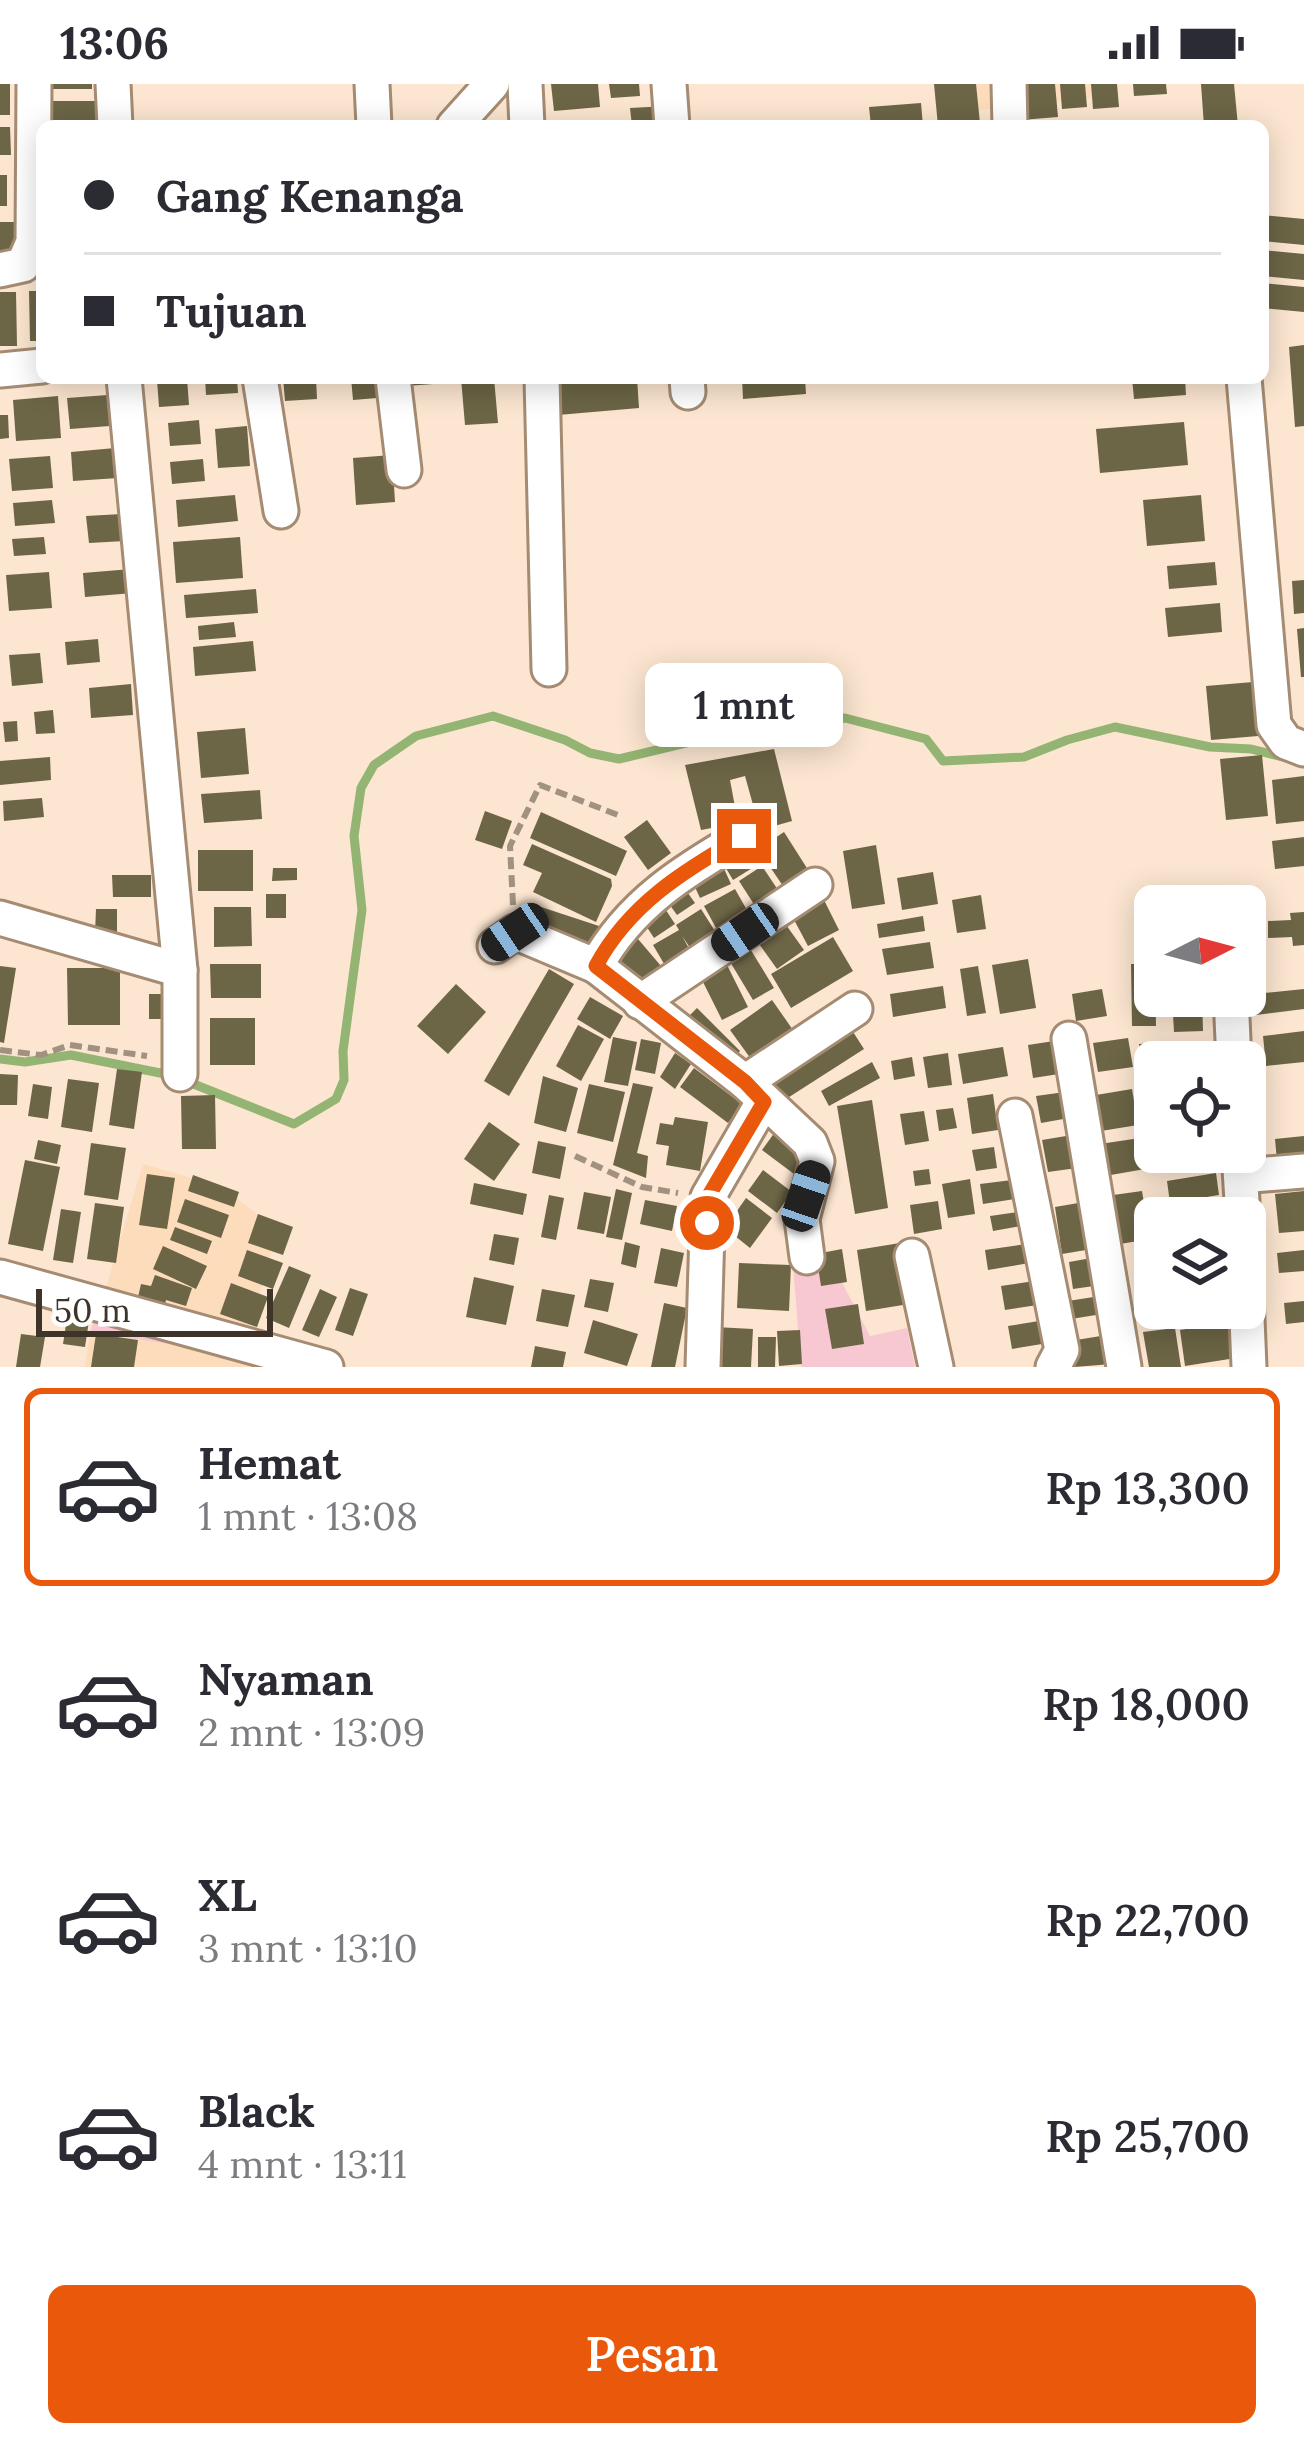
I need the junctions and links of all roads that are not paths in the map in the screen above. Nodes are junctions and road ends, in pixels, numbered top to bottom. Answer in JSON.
{"nodes":[{"id":1,"x":34,"y":84,"type":"edge"},
{"id":2,"x":113,"y":84,"type":"edge"},
{"id":3,"x":372,"y":84,"type":"edge"},
{"id":4,"x":492,"y":84,"type":"edge"},
{"id":5,"x":525,"y":84,"type":"edge"},
{"id":6,"x":669,"y":84,"type":"edge"},
{"id":7,"x":1009,"y":84,"type":"edge"},
{"id":8,"x":115,"y":120,"type":"edge"},
{"id":9,"x":374,"y":120,"type":"edge"},
{"id":10,"x":459,"y":120,"type":"edge"},
{"id":11,"x":527,"y":120,"type":"edge"},
{"id":12,"x":672,"y":120,"type":"edge"},
{"id":13,"x":1010,"y":120,"type":"edge"},
{"id":14,"x":0,"y":270,"type":"edge"},
{"id":15,"x":36,"y":367,"type":"edge"},
{"id":16,"x":0,"y":370,"type":"edge"},
{"id":17,"x":125,"y":384,"type":"edge"},
{"id":18,"x":261,"y":384,"type":"edge"},
{"id":19,"x":394,"y":384,"type":"edge"},
{"id":20,"x":542,"y":384,"type":"edge"},
{"id":21,"x":1245,"y":384,"type":"edge"},
{"id":22,"x":404,"y":470,"type":"dead end"},
{"id":23,"x":281,"y":511,"type":"dead end"},
{"id":24,"x":549,"y":669,"type":"dead end"},
{"id":25,"x":1304,"y":749,"type":"edge"},
{"id":26,"x":744,"y":836,"type":"dead end"},
{"id":27,"x":815,"y":885,"type":"dead end"},
{"id":28,"x":0,"y":918,"type":"edge"},
{"id":29,"x":505,"y":939,"type":"road end"},
{"id":30,"x":596,"y":966,"type":"junction"},
{"id":31,"x":180,"y":970,"type":"junction"},
{"id":32,"x":640,"y":1002,"type":"junction"},
{"id":33,"x":855,"y":1009,"type":"dead end"},
{"id":34,"x":1069,"y":1040,"type":"dead end"},
{"id":35,"x":180,"y":1067,"type":"road end"},
{"id":36,"x":754,"y":1092,"type":"junction"},
{"id":37,"x":1015,"y":1116,"type":"dead end"},
{"id":38,"x":1266,"y":1167,"type":"edge"},
{"id":39,"x":1304,"y":1171,"type":"edge"},
{"id":40,"x":912,"y":1256,"type":"dead end"},
{"id":41,"x":807,"y":1257,"type":"dead end"},
{"id":42,"x":0,"y":1277,"type":"edge"},
{"id":43,"x":1248,"y":1329,"type":"edge"},
{"id":44,"x":326,"y":1367,"type":"edge"},
{"id":45,"x":703,"y":1367,"type":"edge"},
{"id":46,"x":936,"y":1367,"type":"edge"},
{"id":47,"x":1053,"y":1367,"type":"edge"},
{"id":48,"x":1124,"y":1367,"type":"edge"},
{"id":49,"x":1250,"y":1367,"type":"edge"}],
"edges":[{"from":1,"to":14,"type":"street"},
{"from":2,"to":8,"type":"street"},
{"from":3,"to":9,"type":"street"},
{"from":4,"to":10,"type":"street"},
{"from":5,"to":11,"type":"street"},
{"from":6,"to":12,"type":"street"},
{"from":7,"to":13,"type":"street"},
{"from":15,"to":16,"type":"street"},
{"from":17,"to":31,"type":"street"},
{"from":18,"to":23,"type":"street"},
{"from":19,"to":22,"type":"street"},
{"from":20,"to":24,"type":"street"},
{"from":21,"to":25,"type":"street"},
{"from":26,"to":30,"type":"street"},
{"from":27,"to":32,"type":"street"},
{"from":28,"to":31,"type":"street"},
{"from":29,"to":30,"type":"street"},
{"from":30,"to":32,"type":"street"},
{"from":31,"to":35,"type":"street"},
{"from":32,"to":36,"type":"street"},
{"from":33,"to":36,"type":"street"},
{"from":34,"to":48,"type":"street"},
{"from":36,"to":41,"type":"street"},
{"from":36,"to":45,"type":"street"},
{"from":37,"to":47,"type":"street"},
{"from":38,"to":39,"type":"street"},
{"from":40,"to":46,"type":"street"},
{"from":42,"to":44,"type":"street"},
{"from":43,"to":49,"type":"street"}]}
